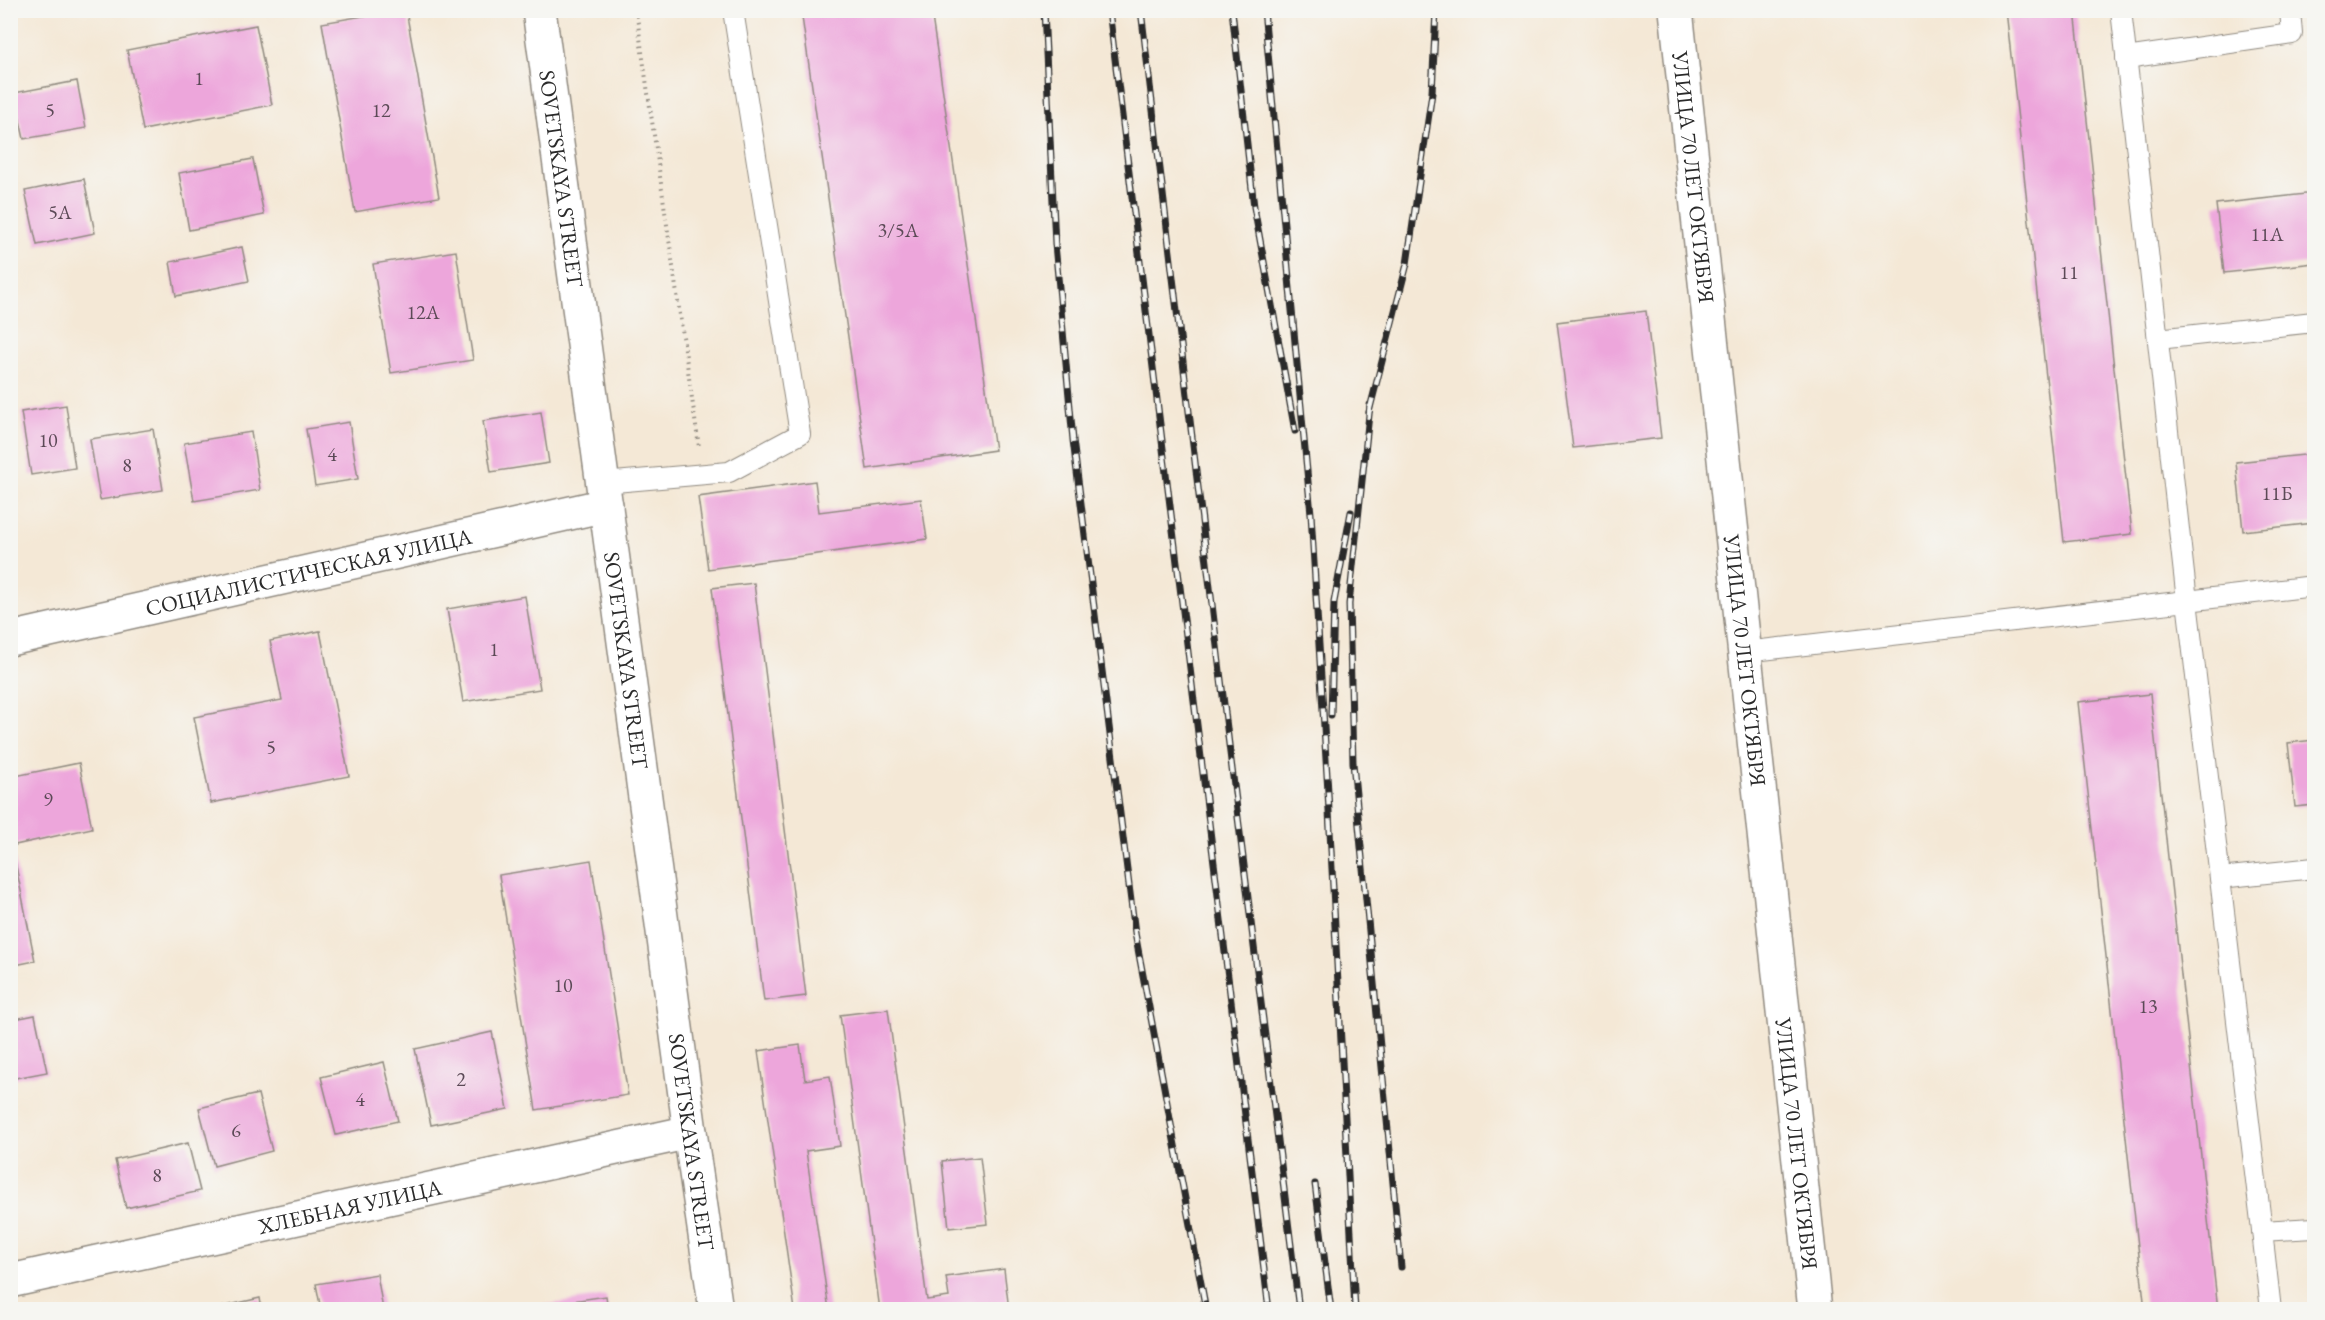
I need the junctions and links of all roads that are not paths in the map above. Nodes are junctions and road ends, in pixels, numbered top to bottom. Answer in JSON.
{"nodes":[{"id":1,"x":539,"y":10,"type":"edge"},
{"id":2,"x":733,"y":10,"type":"edge"},
{"id":3,"x":1676,"y":10,"type":"edge"},
{"id":4,"x":2121,"y":10,"type":"edge"},
{"id":5,"x":2290,"y":10,"type":"edge"},
{"id":6,"x":2126,"y":58,"type":"junction"},
{"id":7,"x":2314,"y":322,"type":"edge"},
{"id":8,"x":2158,"y":339,"type":"junction"},
{"id":9,"x":604,"y":494,"type":"junction"},
{"id":10,"x":2314,"y":586,"type":"edge"},
{"id":11,"x":2187,"y":601,"type":"junction"},
{"id":12,"x":10,"y":639,"type":"edge"},
{"id":13,"x":1745,"y":652,"type":"junction"},
{"id":14,"x":2314,"y":868,"type":"edge"},
{"id":15,"x":2220,"y":878,"type":"junction"},
{"id":16,"x":690,"y":1132,"type":"junction"},
{"id":17,"x":2314,"y":1228,"type":"edge"},
{"id":18,"x":2262,"y":1231,"type":"junction"},
{"id":19,"x":10,"y":1281,"type":"edge"},
{"id":20,"x":716,"y":1310,"type":"edge"},
{"id":21,"x":1815,"y":1310,"type":"edge"},
{"id":22,"x":2271,"y":1310,"type":"edge"}],
"edges":[{"from":1,"to":9,"type":"street","name":"SOVETSKAYA STREET"},
{"from":2,"to":9,"type":"lane"},
{"from":3,"to":13,"type":"street","name":"УЛИЦА 70 ЛЕТ ОКТЯБРЯ"},
{"from":4,"to":6,"type":"lane"},
{"from":5,"to":6,"type":"lane"},
{"from":6,"to":8,"type":"lane"},
{"from":7,"to":8,"type":"lane"},
{"from":8,"to":11,"type":"lane"},
{"from":9,"to":12,"type":"street","name":"СОЦИАЛИСТИЧЕСКАЯ УЛИЦА"},
{"from":9,"to":16,"type":"street","name":"SOVETSKAYA STREET"},
{"from":10,"to":11,"type":"lane"},
{"from":11,"to":13,"type":"lane"},
{"from":11,"to":15,"type":"lane"},
{"from":13,"to":21,"type":"street","name":"УЛИЦА 70 ЛЕТ ОКТЯБРЯ"},
{"from":14,"to":15,"type":"lane"},
{"from":15,"to":18,"type":"lane"},
{"from":16,"to":19,"type":"street","name":"ХЛЕБНАЯ УЛИЦА"},
{"from":16,"to":20,"type":"street","name":"SOVETSKAYA STREET"},
{"from":17,"to":18,"type":"lane"},
{"from":18,"to":22,"type":"lane"}]}
